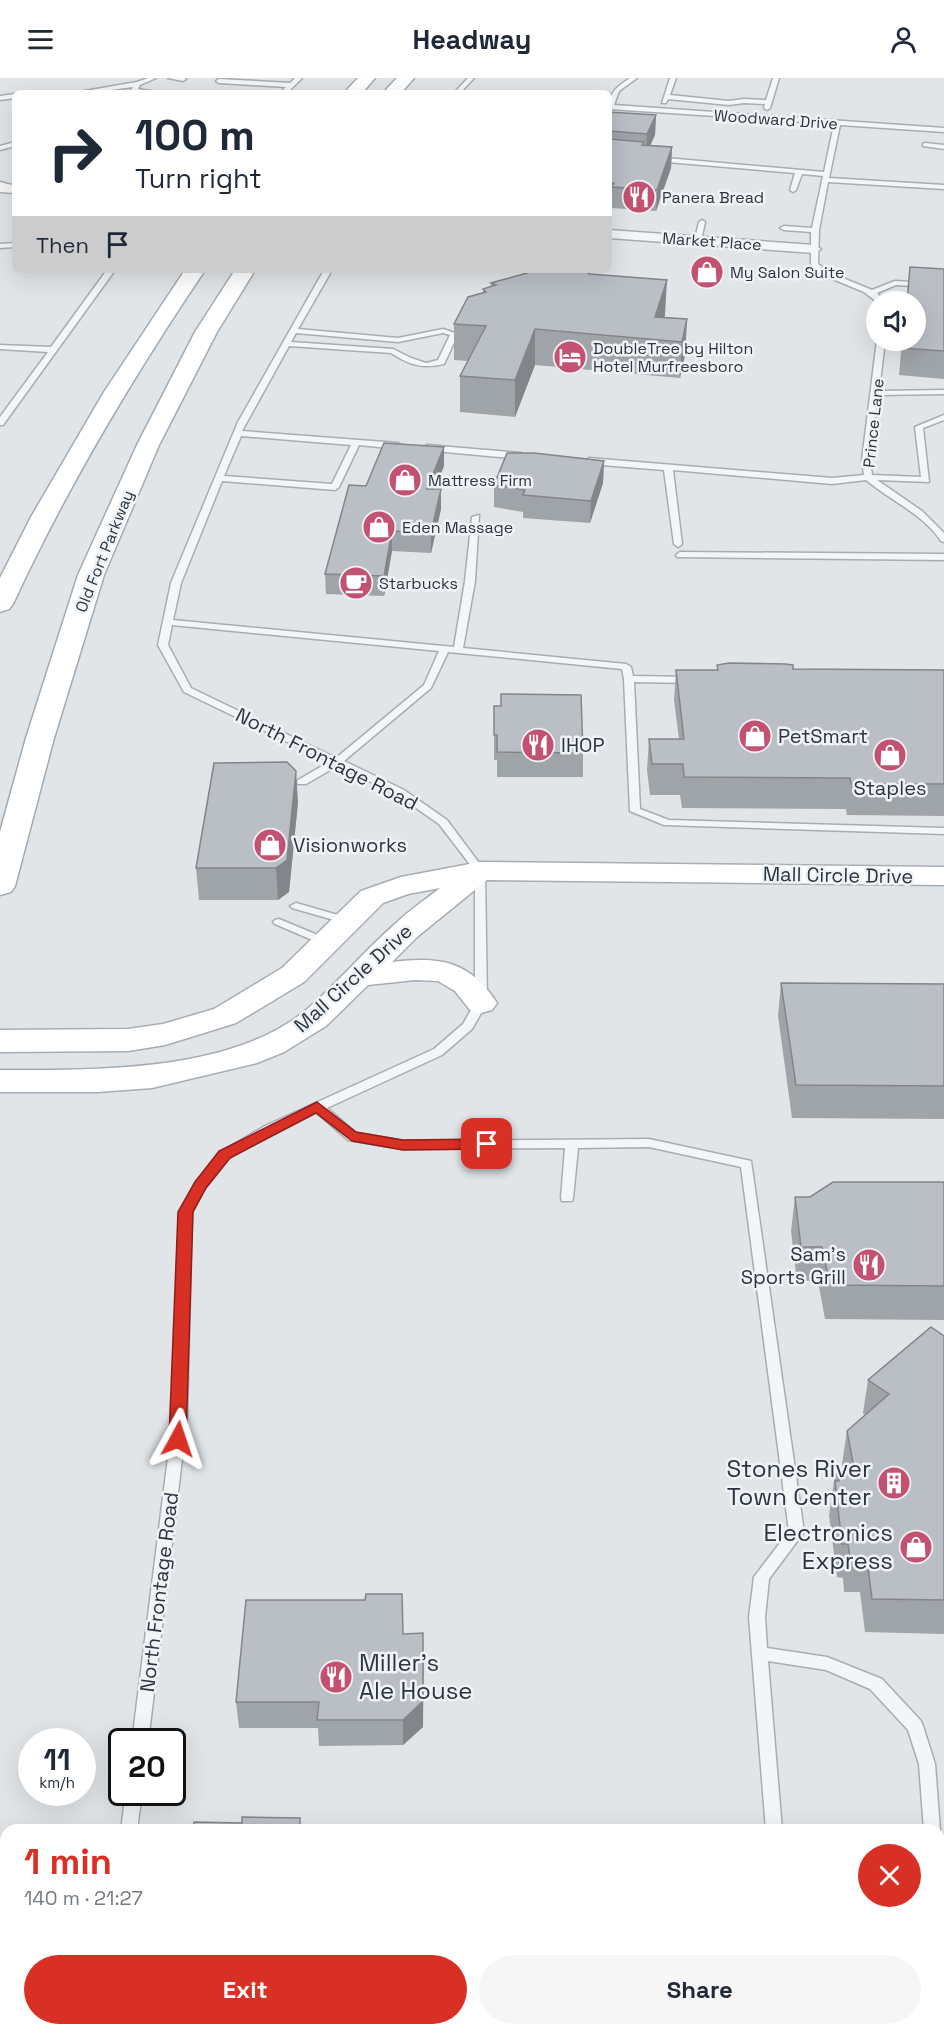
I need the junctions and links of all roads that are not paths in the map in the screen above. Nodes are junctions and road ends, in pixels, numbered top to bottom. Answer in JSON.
{"nodes":[{"id":1,"x":153,"y":78,"type":"edge"},
{"id":2,"x":171,"y":78,"type":"edge"},
{"id":3,"x":240,"y":78,"type":"edge"},
{"id":4,"x":299,"y":78,"type":"edge"},
{"id":5,"x":367,"y":78,"type":"edge"},
{"id":6,"x":406,"y":78,"type":"edge"},
{"id":7,"x":471,"y":78,"type":"edge"},
{"id":8,"x":634,"y":78,"type":"edge"},
{"id":9,"x":673,"y":78,"type":"edge"},
{"id":10,"x":776,"y":78,"type":"edge"},
{"id":11,"x":183,"y":79,"type":"edge"},
{"id":12,"x":219,"y":81,"type":"dead end"},
{"id":13,"x":248,"y":82,"type":"junction"},
{"id":14,"x":292,"y":85,"type":"junction"},
{"id":15,"x":135,"y":89,"type":"edge"},
{"id":16,"x":241,"y":90,"type":"edge"},
{"id":17,"x":287,"y":90,"type":"edge"},
{"id":18,"x":356,"y":90,"type":"edge"},
{"id":19,"x":395,"y":90,"type":"edge"},
{"id":20,"x":460,"y":90,"type":"edge"},
{"id":21,"x":667,"y":97,"type":"junction"},
{"id":22,"x":612,"y":100,"type":"edge"},
{"id":23,"x":769,"y":102,"type":"junction"},
{"id":24,"x":612,"y":107,"type":"edge"},
{"id":25,"x":662,"y":111,"type":"junction"},
{"id":26,"x":764,"y":118,"type":"junction"},
{"id":27,"x":837,"y":123,"type":"junction"},
{"id":28,"x":944,"y":130,"type":"edge"},
{"id":29,"x":926,"y":146,"type":"dead end"},
{"id":30,"x":944,"y":147,"type":"edge"},
{"id":31,"x":644,"y":158,"type":"edge"},
{"id":32,"x":799,"y":172,"type":"junction"},
{"id":33,"x":825,"y":177,"type":"junction"},
{"id":34,"x":944,"y":187,"type":"edge"},
{"id":35,"x":793,"y":190,"type":"dead end"},
{"id":36,"x":702,"y":222,"type":"dead end"},
{"id":37,"x":784,"y":228,"type":"dead end"},
{"id":38,"x":815,"y":230,"type":"junction"},
{"id":39,"x":612,"y":234,"type":"edge"},
{"id":40,"x":697,"y":241,"type":"junction"},
{"id":41,"x":814,"y":249,"type":"junction"},
{"id":42,"x":109,"y":273,"type":"edge"},
{"id":43,"x":193,"y":273,"type":"edge"},
{"id":44,"x":243,"y":273,"type":"edge"},
{"id":45,"x":326,"y":273,"type":"edge"},
{"id":46,"x":944,"y":286,"type":"edge"},
{"id":47,"x":871,"y":291,"type":"edge"},
{"id":48,"x":876,"y":291,"type":"edge"},
{"id":49,"x":294,"y":331,"type":"junction"},
{"id":50,"x":286,"y":344,"type":"junction"},
{"id":51,"x":0,"y":347,"type":"edge"},
{"id":52,"x":54,"y":350,"type":"junction"},
{"id":53,"x":880,"y":351,"type":"edge"},
{"id":54,"x":944,"y":392,"type":"edge"},
{"id":55,"x":876,"y":393,"type":"junction"},
{"id":56,"x":944,"y":417,"type":"edge"},
{"id":57,"x":0,"y":423,"type":"edge"},
{"id":58,"x":238,"y":433,"type":"junction"},
{"id":59,"x":356,"y":442,"type":"junction"},
{"id":60,"x":410,"y":447,"type":"edge"},
{"id":61,"x":421,"y":447,"type":"edge"},
{"id":62,"x":536,"y":457,"type":"edge"},
{"id":63,"x":583,"y":460,"type":"edge"},
{"id":64,"x":668,"y":467,"type":"junction"},
{"id":65,"x":868,"y":477,"type":"junction"},
{"id":66,"x":219,"y":478,"type":"junction"},
{"id":67,"x":476,"y":517,"type":"dead end"},
{"id":68,"x":944,"y":539,"type":"edge"},
{"id":69,"x":678,"y":544,"type":"dead end"},
{"id":70,"x":680,"y":555,"type":"dead end"},
{"id":71,"x":944,"y":557,"type":"edge"},
{"id":72,"x":0,"y":604,"type":"edge"},
{"id":73,"x":168,"y":622,"type":"junction"},
{"id":74,"x":445,"y":649,"type":"junction"},
{"id":75,"x":458,"y":651,"type":"junction"},
{"id":76,"x":629,"y":679,"type":"junction"},
{"id":77,"x":698,"y":680,"type":"edge"},
{"id":78,"x":337,"y":762,"type":"junction"},
{"id":79,"x":302,"y":782,"type":"dead end"},
{"id":80,"x":944,"y":831,"type":"edge"},
{"id":81,"x":480,"y":871,"type":"junction"},
{"id":82,"x":944,"y":876,"type":"edge"},
{"id":83,"x":0,"y":886,"type":"edge"},
{"id":84,"x":296,"y":906,"type":"dead end"},
{"id":85,"x":279,"y":922,"type":"dead end"},
{"id":86,"x":339,"y":932,"type":"junction"},
{"id":87,"x":361,"y":976,"type":"junction"},
{"id":88,"x":481,"y":1004,"type":"junction"},
{"id":89,"x":0,"y":1041,"type":"edge"},
{"id":90,"x":0,"y":1081,"type":"edge"},
{"id":91,"x":317,"y":1106,"type":"junction"},
{"id":92,"x":572,"y":1144,"type":"junction"},
{"id":93,"x":567,"y":1198,"type":"dead end"},
{"id":94,"x":759,"y":1653,"type":"junction"},
{"id":95,"x":142,"y":1728,"type":"edge"},
{"id":96,"x":132,"y":1806,"type":"edge"},
{"id":97,"x":130,"y":1824,"type":"edge"},
{"id":98,"x":773,"y":1824,"type":"edge"},
{"id":99,"x":932,"y":1824,"type":"edge"}],
"edges":[{"from":1,"to":15,"type":"lane"},
{"from":2,"to":11,"type":"lane"},
{"from":3,"to":13,"type":"lane"},
{"from":4,"to":14,"type":"lane"},
{"from":5,"to":18,"type":"main road"},
{"from":6,"to":19,"type":"main road"},
{"from":7,"to":20,"type":"lane"},
{"from":8,"to":22,"type":"lane"},
{"from":9,"to":21,"type":"lane"},
{"from":10,"to":23,"type":"lane"},
{"from":12,"to":13,"type":"lane"},
{"from":13,"to":14,"type":"lane"},
{"from":13,"to":16,"type":"lane"},
{"from":14,"to":17,"type":"lane"},
{"from":21,"to":23,"type":"lane"},
{"from":21,"to":25,"type":"lane"},
{"from":23,"to":26,"type":"lane"},
{"from":24,"to":25,"type":"lane","name":"Woodward Drive"},
{"from":25,"to":26,"type":"lane","name":"Woodward Drive"},
{"from":26,"to":27,"type":"lane","name":"Woodward Drive"},
{"from":27,"to":28,"type":"lane","name":"Woodward Drive"},
{"from":27,"to":33,"type":"lane"},
{"from":29,"to":30,"type":"lane"},
{"from":31,"to":32,"type":"lane"},
{"from":32,"to":33,"type":"lane"},
{"from":32,"to":35,"type":"lane"},
{"from":33,"to":34,"type":"lane"},
{"from":33,"to":38,"type":"lane"},
{"from":36,"to":40,"type":"lane"},
{"from":37,"to":38,"type":"lane"},
{"from":38,"to":41,"type":"lane"},
{"from":39,"to":40,"type":"street","name":"Market Place"},
{"from":40,"to":41,"type":"street","name":"Market Place"},
{"from":41,"to":47,"type":"lane"},
{"from":42,"to":52,"type":"lane"},
{"from":43,"to":72,"type":"main road"},
{"from":44,"to":83,"type":"main road","name":"Old Fort Parkway"},
{"from":45,"to":49,"type":"lane","name":"North Frontage Road"},
{"from":46,"to":48,"type":"lane"},
{"from":49,"to":50,"type":"lane","name":"North Frontage Road"},
{"from":49,"to":50,"type":"lane"},
{"from":50,"to":58,"type":"lane","name":"North Frontage Road"},
{"from":51,"to":52,"type":"lane"},
{"from":52,"to":57,"type":"lane"},
{"from":53,"to":55,"type":"lane","name":"Prince Lane"},
{"from":54,"to":55,"type":"lane"},
{"from":55,"to":65,"type":"lane","name":"Prince Lane"},
{"from":56,"to":65,"type":"lane"},
{"from":58,"to":59,"type":"lane"},
{"from":58,"to":66,"type":"lane","name":"North Frontage Road"},
{"from":59,"to":60,"type":"lane"},
{"from":59,"to":66,"type":"lane"},
{"from":61,"to":62,"type":"lane"},
{"from":63,"to":64,"type":"lane"},
{"from":64,"to":65,"type":"lane"},
{"from":64,"to":69,"type":"lane"},
{"from":65,"to":68,"type":"lane","name":"Prince Lane"},
{"from":66,"to":73,"type":"lane","name":"North Frontage Road"},
{"from":67,"to":75,"type":"lane"},
{"from":70,"to":71,"type":"lane"},
{"from":73,"to":74,"type":"lane"},
{"from":73,"to":78,"type":"lane","name":"North Frontage Road"},
{"from":74,"to":75,"type":"lane"},
{"from":74,"to":78,"type":"lane"},
{"from":75,"to":76,"type":"lane"},
{"from":76,"to":77,"type":"lane"},
{"from":76,"to":80,"type":"lane"},
{"from":78,"to":79,"type":"lane"},
{"from":78,"to":81,"type":"lane","name":"North Frontage Road"},
{"from":81,"to":82,"type":"main road","name":"Mall Circle Drive"},
{"from":81,"to":86,"type":"main road","name":"Mall Circle Drive"},
{"from":81,"to":87,"type":"main road","name":"Mall Circle Drive"},
{"from":81,"to":88,"type":"lane"},
{"from":84,"to":86,"type":"lane"},
{"from":85,"to":86,"type":"lane"},
{"from":86,"to":89,"type":"main road","name":"Mall Circle Drive"},
{"from":87,"to":88,"type":"main road"},
{"from":87,"to":90,"type":"main road","name":"Mall Circle Drive"},
{"from":88,"to":91,"type":"lane","name":"North Frontage Road"},
{"from":91,"to":92,"type":"lane"},
{"from":91,"to":95,"type":"lane","name":"North Frontage Road"},
{"from":92,"to":93,"type":"lane"},
{"from":92,"to":94,"type":"lane"},
{"from":94,"to":98,"type":"lane"},
{"from":94,"to":99,"type":"lane"},
{"from":96,"to":97,"type":"lane"}]}
